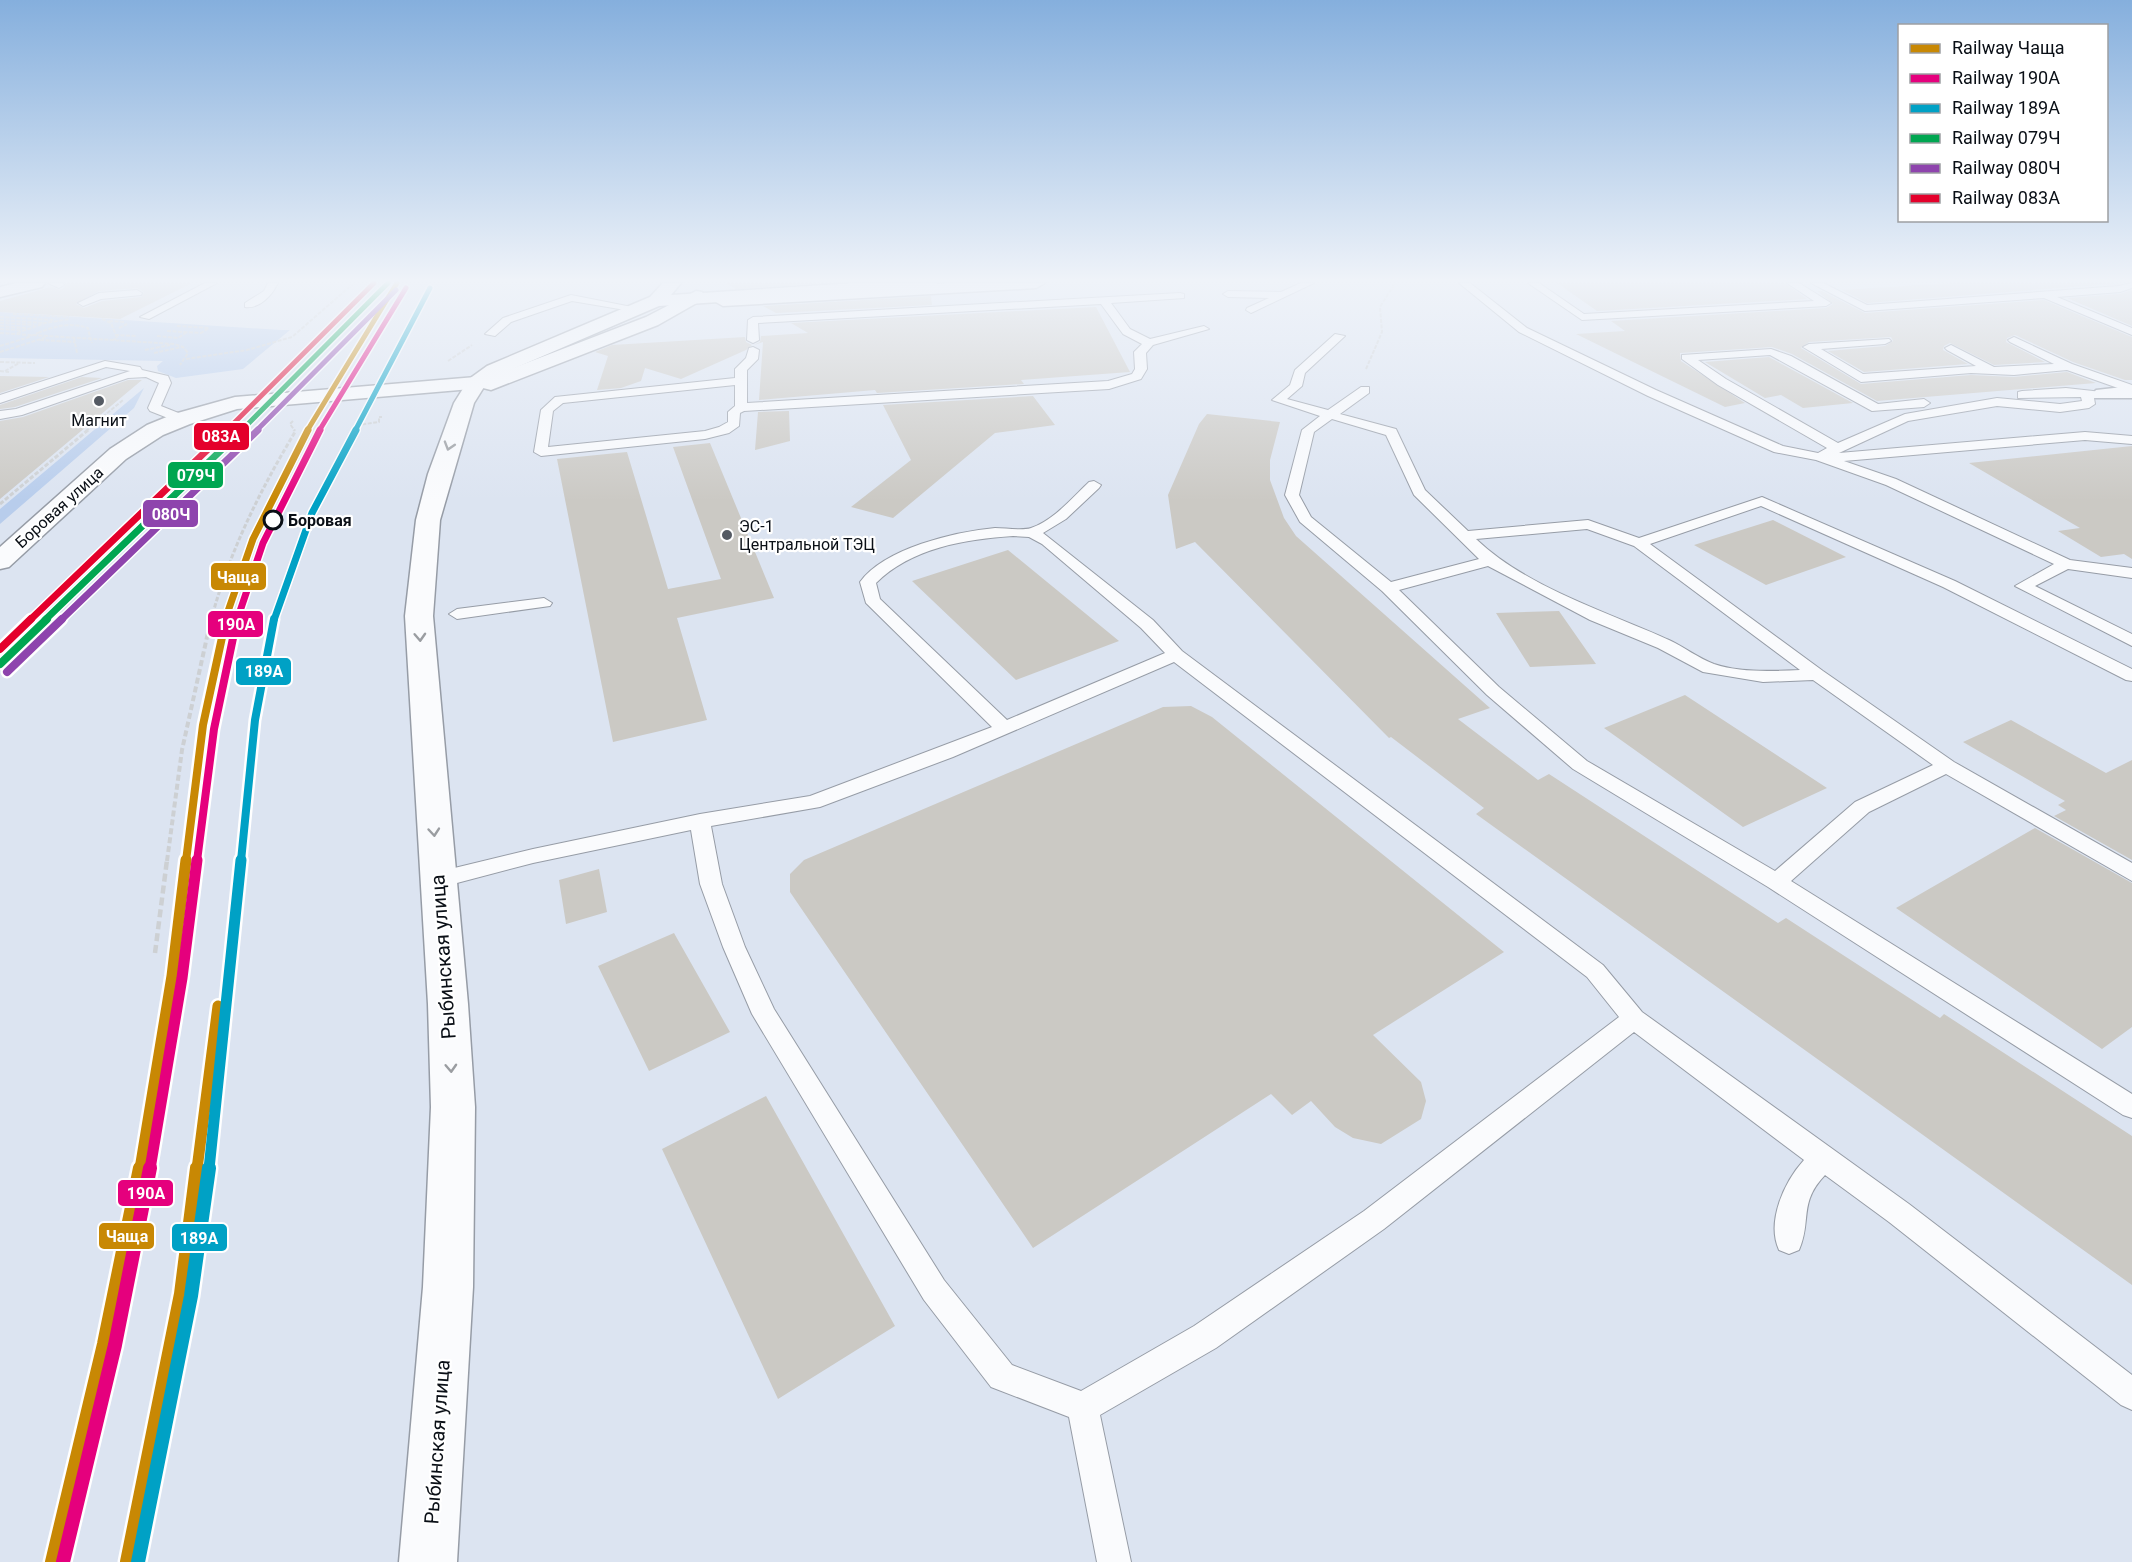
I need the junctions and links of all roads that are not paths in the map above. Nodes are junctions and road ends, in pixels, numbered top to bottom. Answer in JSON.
{"nodes":[{"id":1,"x":540,"y":356,"type":"edge"},
{"id":2,"x":557,"y":356,"type":"edge"},
{"id":3,"x":752,"y":356,"type":"edge"},
{"id":4,"x":1140,"y":356,"type":"edge"},
{"id":5,"x":1317,"y":356,"type":"edge"},
{"id":6,"x":1571,"y":356,"type":"edge"},
{"id":7,"x":1705,"y":356,"type":"edge"},
{"id":8,"x":1778,"y":356,"type":"edge"},
{"id":9,"x":1824,"y":356,"type":"edge"},
{"id":10,"x":1965,"y":356,"type":"edge"},
{"id":11,"x":2047,"y":356,"type":"edge"},
{"id":12,"x":2068,"y":366,"type":"junction"},
{"id":13,"x":1991,"y":370,"type":"junction"},
{"id":14,"x":137,"y":373,"type":"junction"},
{"id":15,"x":488,"y":381,"type":"junction"},
{"id":16,"x":741,"y":381,"type":"junction"},
{"id":17,"x":1365,"y":390,"type":"road end"},
{"id":18,"x":2132,"y":390,"type":"edge"},
{"id":19,"x":346,"y":393,"type":"junction"},
{"id":20,"x":2013,"y":395,"type":"junction"},
{"id":21,"x":2095,"y":395,"type":"junction"},
{"id":22,"x":0,"y":399,"type":"edge"},
{"id":23,"x":1997,"y":402,"type":"junction"},
{"id":24,"x":741,"y":407,"type":"junction"},
{"id":25,"x":1330,"y":414,"type":"junction"},
{"id":26,"x":0,"y":415,"type":"edge"},
{"id":27,"x":179,"y":415,"type":"junction"},
{"id":28,"x":2132,"y":440,"type":"edge"},
{"id":29,"x":1838,"y":449,"type":"junction"},
{"id":30,"x":1819,"y":457,"type":"junction"},
{"id":31,"x":1094,"y":485,"type":"dead end"},
{"id":32,"x":1033,"y":534,"type":"junction"},
{"id":33,"x":1465,"y":536,"type":"junction"},
{"id":34,"x":1639,"y":543,"type":"junction"},
{"id":35,"x":0,"y":561,"type":"edge"},
{"id":36,"x":1490,"y":561,"type":"junction"},
{"id":37,"x":2066,"y":564,"type":"junction"},
{"id":38,"x":2132,"y":573,"type":"edge"},
{"id":39,"x":1389,"y":588,"type":"junction"},
{"id":40,"x":544,"y":603,"type":"dead end"},
{"id":41,"x":457,"y":614,"type":"dead end"},
{"id":42,"x":2132,"y":641,"type":"edge"},
{"id":43,"x":1176,"y":655,"type":"junction"},
{"id":44,"x":1817,"y":675,"type":"junction"},
{"id":45,"x":2132,"y":676,"type":"edge"},
{"id":46,"x":1004,"y":728,"type":"junction"},
{"id":47,"x":1947,"y":766,"type":"junction"},
{"id":48,"x":700,"y":821,"type":"junction"},
{"id":49,"x":2132,"y":873,"type":"edge"},
{"id":50,"x":438,"y":880,"type":"junction"},
{"id":51,"x":1776,"y":882,"type":"junction"},
{"id":52,"x":1634,"y":1019,"type":"junction"},
{"id":53,"x":2132,"y":1107,"type":"edge"},
{"id":54,"x":1823,"y":1159,"type":"junction"},
{"id":55,"x":1789,"y":1241,"type":"dead end"},
{"id":56,"x":2132,"y":1394,"type":"edge"},
{"id":57,"x":1083,"y":1407,"type":"junction"},
{"id":58,"x":428,"y":1562,"type":"edge"},
{"id":59,"x":1114,"y":1562,"type":"edge"}],
"edges":[{"from":1,"to":15,"type":"main road"},
{"from":2,"to":15,"type":"main road"},
{"from":3,"to":16,"type":"lane"},
{"from":4,"to":24,"type":"lane"},
{"from":5,"to":25,"type":"lane"},
{"from":6,"to":30,"type":"lane"},
{"from":7,"to":29,"type":"lane"},
{"from":8,"to":20,"type":"lane"},
{"from":9,"to":13,"type":"lane"},
{"from":10,"to":13,"type":"lane"},
{"from":11,"to":12,"type":"lane"},
{"from":12,"to":13,"type":"lane"},
{"from":12,"to":18,"type":"lane"},
{"from":14,"to":22,"type":"lane"},
{"from":14,"to":26,"type":"lane"},
{"from":14,"to":27,"type":"lane"},
{"from":15,"to":19,"type":"main road"},
{"from":15,"to":19,"type":"main road"},
{"from":15,"to":50,"type":"main road","name":"Рыбинская улица","one_way":true},
{"from":16,"to":24,"type":"lane"},
{"from":16,"to":24,"type":"lane"},
{"from":17,"to":25,"type":"lane"},
{"from":18,"to":21,"type":"main road"},
{"from":19,"to":27,"type":"main road","name":"Боровая улица"},
{"from":20,"to":21,"type":"lane"},
{"from":20,"to":23,"type":"lane"},
{"from":21,"to":23,"type":"lane"},
{"from":23,"to":29,"type":"lane"},
{"from":25,"to":33,"type":"lane"},
{"from":25,"to":39,"type":"lane"},
{"from":27,"to":35,"type":"main road","name":"Боровая улица"},
{"from":28,"to":30,"type":"lane"},
{"from":29,"to":30,"type":"lane"},
{"from":30,"to":37,"type":"lane"},
{"from":31,"to":32,"type":"lane"},
{"from":32,"to":43,"type":"lane"},
{"from":32,"to":46,"type":"lane"},
{"from":33,"to":34,"type":"lane"},
{"from":33,"to":36,"type":"lane"},
{"from":34,"to":44,"type":"lane"},
{"from":34,"to":45,"type":"lane"},
{"from":36,"to":39,"type":"lane"},
{"from":36,"to":44,"type":"lane"},
{"from":37,"to":38,"type":"lane"},
{"from":37,"to":42,"type":"lane"},
{"from":39,"to":51,"type":"lane"},
{"from":40,"to":41,"type":"lane"},
{"from":43,"to":46,"type":"lane"},
{"from":43,"to":52,"type":"lane"},
{"from":44,"to":47,"type":"lane"},
{"from":46,"to":48,"type":"lane"},
{"from":47,"to":49,"type":"lane"},
{"from":47,"to":51,"type":"lane"},
{"from":48,"to":50,"type":"lane"},
{"from":48,"to":57,"type":"lane"},
{"from":50,"to":58,"type":"main road","name":"Рыбинская улица","one_way":true},
{"from":51,"to":53,"type":"lane"},
{"from":52,"to":54,"type":"lane"},
{"from":52,"to":57,"type":"lane"},
{"from":54,"to":55,"type":"lane"},
{"from":54,"to":56,"type":"lane"},
{"from":57,"to":59,"type":"lane"}]}
